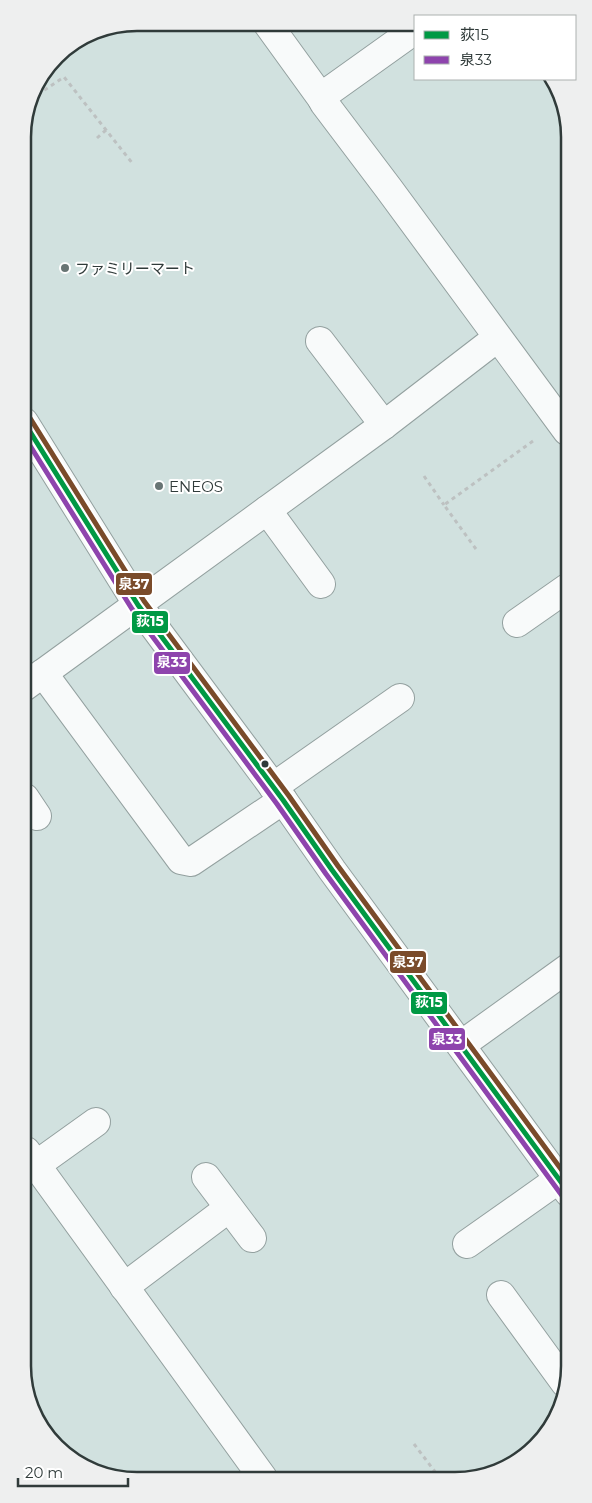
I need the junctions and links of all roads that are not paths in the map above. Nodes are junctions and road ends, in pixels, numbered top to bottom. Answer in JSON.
{"nodes":[{"id":1,"x":273,"y":31,"type":"edge"},
{"id":2,"x":414,"y":31,"type":"edge"},
{"id":3,"x":322,"y":99,"type":"junction"},
{"id":4,"x":497,"y":338,"type":"junction"},
{"id":5,"x":320,"y":342,"type":"dead end"},
{"id":6,"x":560,"y":414,"type":"edge"},
{"id":7,"x":384,"y":425,"type":"junction"},
{"id":8,"x":31,"y":433,"type":"edge"},
{"id":9,"x":268,"y":510,"type":"junction"},
{"id":10,"x":321,"y":584,"type":"dead end"},
{"id":11,"x":561,"y":592,"type":"edge"},
{"id":12,"x":138,"y":605,"type":"junction"},
{"id":13,"x":517,"y":623,"type":"dead end"},
{"id":14,"x":34,"y":680,"type":"edge"},
{"id":15,"x":400,"y":698,"type":"dead end"},
{"id":16,"x":278,"y":793,"type":"junction"},
{"id":17,"x":561,"y":973,"type":"edge"},
{"id":18,"x":461,"y":1045,"type":"junction"},
{"id":19,"x":96,"y":1122,"type":"dead end"},
{"id":20,"x":31,"y":1158,"type":"edge"},
{"id":21,"x":206,"y":1177,"type":"dead end"},
{"id":22,"x":561,"y":1182,"type":"edge"},
{"id":23,"x":561,"y":1188,"type":"edge"},
{"id":24,"x":229,"y":1208,"type":"junction"},
{"id":25,"x":252,"y":1238,"type":"dead end"},
{"id":26,"x":467,"y":1244,"type":"dead end"},
{"id":27,"x":124,"y":1287,"type":"junction"},
{"id":28,"x":501,"y":1295,"type":"dead end"},
{"id":29,"x":560,"y":1377,"type":"edge"},
{"id":30,"x":259,"y":1472,"type":"edge"}],
"edges":[{"from":1,"to":3,"type":"street"},
{"from":2,"to":3,"type":"street"},
{"from":3,"to":4,"type":"street"},
{"from":4,"to":6,"type":"street"},
{"from":4,"to":7,"type":"street"},
{"from":5,"to":7,"type":"street"},
{"from":7,"to":9,"type":"street"},
{"from":8,"to":12,"type":"street"},
{"from":9,"to":10,"type":"street"},
{"from":9,"to":12,"type":"street"},
{"from":11,"to":13,"type":"street"},
{"from":12,"to":14,"type":"street"},
{"from":12,"to":16,"type":"street"},
{"from":14,"to":16,"type":"street"},
{"from":15,"to":16,"type":"street"},
{"from":16,"to":18,"type":"street"},
{"from":17,"to":18,"type":"street"},
{"from":18,"to":22,"type":"street"},
{"from":19,"to":20,"type":"street"},
{"from":20,"to":27,"type":"street"},
{"from":21,"to":24,"type":"street"},
{"from":23,"to":26,"type":"street"},
{"from":24,"to":25,"type":"street"},
{"from":24,"to":27,"type":"street"},
{"from":27,"to":30,"type":"street"},
{"from":28,"to":29,"type":"street"}]}
